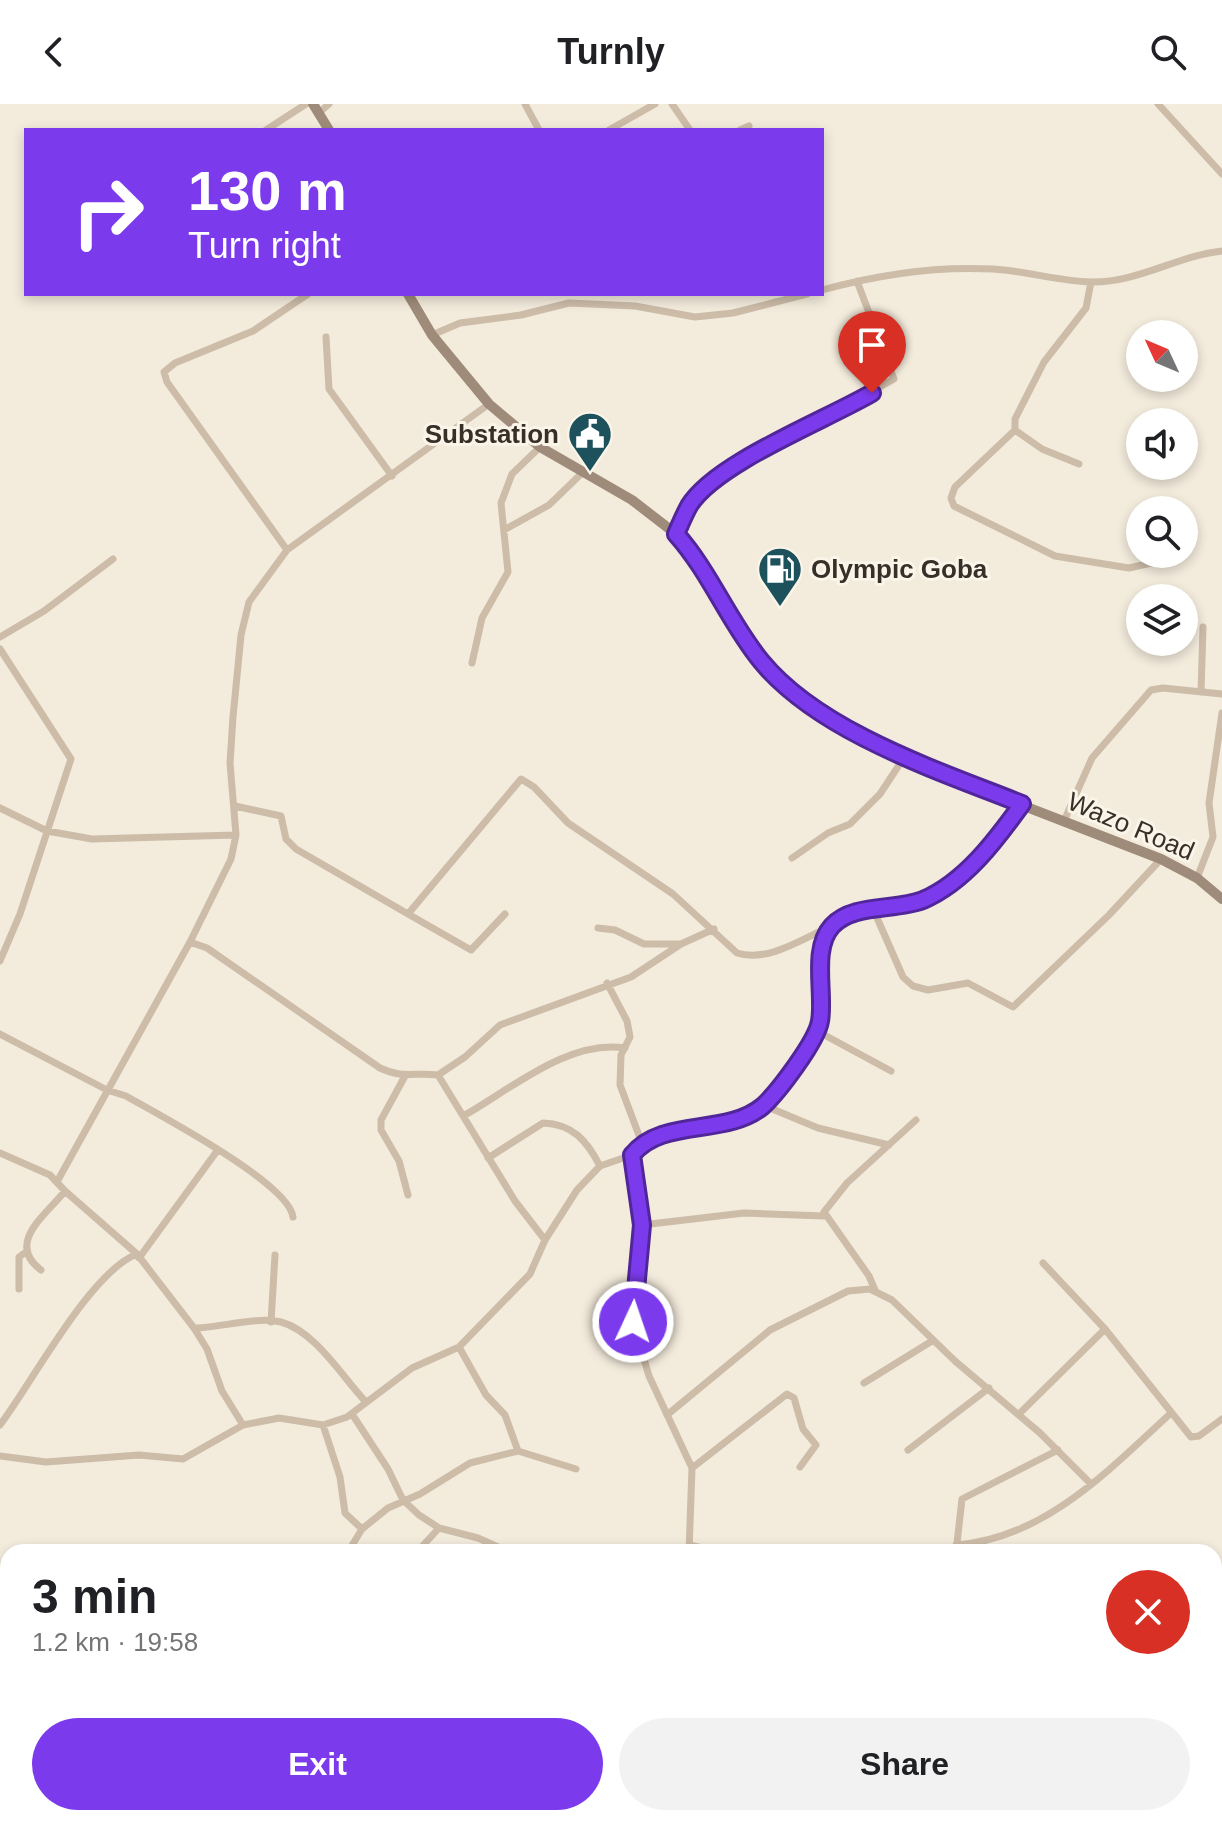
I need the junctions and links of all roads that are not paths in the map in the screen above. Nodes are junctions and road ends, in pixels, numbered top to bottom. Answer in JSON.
{"nodes":[{"id":1,"x":306,"y":104,"type":"edge"},
{"id":2,"x":525,"y":104,"type":"edge"},
{"id":3,"x":655,"y":104,"type":"edge"},
{"id":4,"x":672,"y":104,"type":"edge"},
{"id":5,"x":1158,"y":104,"type":"edge"},
{"id":6,"x":321,"y":107,"type":"edge"},
{"id":7,"x":749,"y":126,"type":"dead end"},
{"id":8,"x":269,"y":128,"type":"edge"},
{"id":9,"x":328,"y":128,"type":"edge"},
{"id":10,"x":538,"y":128,"type":"edge"},
{"id":11,"x":613,"y":128,"type":"edge"},
{"id":12,"x":689,"y":128,"type":"edge"},
{"id":13,"x":744,"y":128,"type":"edge"},
{"id":14,"x":1222,"y":174,"type":"edge"},
{"id":15,"x":1222,"y":251,"type":"edge"},
{"id":16,"x":857,"y":281,"type":"junction"},
{"id":17,"x":1091,"y":282,"type":"junction"},
{"id":18,"x":824,"y":289,"type":"edge"},
{"id":19,"x":305,"y":296,"type":"edge"},
{"id":20,"x":409,"y":296,"type":"edge"},
{"id":21,"x":636,"y":296,"type":"dead end"},
{"id":22,"x":799,"y":296,"type":"edge"},
{"id":23,"x":635,"y":306,"type":"junction"},
{"id":24,"x":432,"y":335,"type":"junction"},
{"id":25,"x":326,"y":337,"type":"dead end"},
{"id":26,"x":489,"y":404,"type":"junction"},
{"id":27,"x":1015,"y":430,"type":"junction"},
{"id":28,"x":540,"y":447,"type":"junction"},
{"id":29,"x":1079,"y":464,"type":"dead end"},
{"id":30,"x":581,"y":474,"type":"junction"},
{"id":31,"x":392,"y":476,"type":"junction"},
{"id":32,"x":504,"y":530,"type":"junction"},
{"id":33,"x":676,"y":534,"type":"junction"},
{"id":34,"x":287,"y":550,"type":"junction"},
{"id":35,"x":113,"y":559,"type":"dead end"},
{"id":36,"x":1126,"y":568,"type":"edge"},
{"id":37,"x":1203,"y":627,"type":"dead end"},
{"id":38,"x":0,"y":637,"type":"edge"},
{"id":39,"x":0,"y":649,"type":"edge"},
{"id":40,"x":472,"y":663,"type":"dead end"},
{"id":41,"x":1201,"y":692,"type":"junction"},
{"id":42,"x":1222,"y":694,"type":"edge"},
{"id":43,"x":1222,"y":713,"type":"edge"},
{"id":44,"x":903,"y":759,"type":"junction"},
{"id":45,"x":1022,"y":804,"type":"junction"},
{"id":46,"x":235,"y":806,"type":"junction"},
{"id":47,"x":0,"y":808,"type":"edge"},
{"id":48,"x":1064,"y":821,"type":"junction"},
{"id":49,"x":47,"y":831,"type":"junction"},
{"id":50,"x":236,"y":835,"type":"junction"},
{"id":51,"x":1222,"y":841,"type":"edge"},
{"id":52,"x":1212,"y":847,"type":"junction"},
{"id":53,"x":792,"y":858,"type":"dead end"},
{"id":54,"x":1161,"y":859,"type":"junction"},
{"id":55,"x":1197,"y":878,"type":"junction"},
{"id":56,"x":1222,"y":899,"type":"edge"},
{"id":57,"x":874,"y":911,"type":"junction"},
{"id":58,"x":408,"y":914,"type":"junction"},
{"id":59,"x":505,"y":914,"type":"dead end"},
{"id":60,"x":598,"y":928,"type":"dead end"},
{"id":61,"x":714,"y":929,"type":"junction"},
{"id":62,"x":828,"y":931,"type":"junction"},
{"id":63,"x":190,"y":942,"type":"junction"},
{"id":64,"x":681,"y":944,"type":"junction"},
{"id":65,"x":0,"y":961,"type":"edge"},
{"id":66,"x":607,"y":983,"type":"junction"},
{"id":67,"x":817,"y":1031,"type":"junction"},
{"id":68,"x":0,"y":1034,"type":"edge"},
{"id":69,"x":625,"y":1048,"type":"junction"},
{"id":70,"x":891,"y":1071,"type":"dead end"},
{"id":71,"x":438,"y":1075,"type":"junction"},
{"id":72,"x":405,"y":1076,"type":"junction"},
{"id":73,"x":107,"y":1090,"type":"junction"},
{"id":74,"x":763,"y":1105,"type":"junction"},
{"id":75,"x":465,"y":1115,"type":"junction"},
{"id":76,"x":916,"y":1120,"type":"dead end"},
{"id":77,"x":889,"y":1145,"type":"junction"},
{"id":78,"x":643,"y":1146,"type":"junction"},
{"id":79,"x":217,"y":1151,"type":"junction"},
{"id":80,"x":4,"y":1155,"type":"edge"},
{"id":81,"x":632,"y":1155,"type":"junction"},
{"id":82,"x":488,"y":1158,"type":"junction"},
{"id":83,"x":0,"y":1166,"type":"edge"},
{"id":84,"x":600,"y":1166,"type":"junction"},
{"id":85,"x":58,"y":1180,"type":"junction"},
{"id":86,"x":65,"y":1191,"type":"junction"},
{"id":87,"x":408,"y":1195,"type":"dead end"},
{"id":88,"x":824,"y":1216,"type":"junction"},
{"id":89,"x":293,"y":1217,"type":"dead end"},
{"id":90,"x":642,"y":1225,"type":"junction"},
{"id":91,"x":545,"y":1240,"type":"junction"},
{"id":92,"x":26,"y":1252,"type":"junction"},
{"id":93,"x":275,"y":1255,"type":"dead end"},
{"id":94,"x":138,"y":1256,"type":"junction"},
{"id":95,"x":1043,"y":1263,"type":"dead end"},
{"id":96,"x":41,"y":1270,"type":"dead end"},
{"id":97,"x":19,"y":1289,"type":"dead end"},
{"id":98,"x":875,"y":1290,"type":"junction"},
{"id":99,"x":271,"y":1322,"type":"junction"},
{"id":100,"x":194,"y":1328,"type":"junction"},
{"id":101,"x":1105,"y":1329,"type":"junction"},
{"id":102,"x":932,"y":1341,"type":"junction"},
{"id":103,"x":459,"y":1347,"type":"junction"},
{"id":104,"x":864,"y":1383,"type":"dead end"},
{"id":105,"x":989,"y":1388,"type":"junction"},
{"id":106,"x":366,"y":1402,"type":"junction"},
{"id":107,"x":1171,"y":1413,"type":"junction"},
{"id":108,"x":352,"y":1414,"type":"junction"},
{"id":109,"x":1019,"y":1414,"type":"junction"},
{"id":110,"x":667,"y":1415,"type":"junction"},
{"id":111,"x":1222,"y":1419,"type":"edge"},
{"id":112,"x":0,"y":1425,"type":"edge"},
{"id":113,"x":243,"y":1425,"type":"junction"},
{"id":114,"x":323,"y":1425,"type":"junction"},
{"id":115,"x":908,"y":1450,"type":"dead end"},
{"id":116,"x":1058,"y":1450,"type":"junction"},
{"id":117,"x":518,"y":1451,"type":"junction"},
{"id":118,"x":0,"y":1456,"type":"edge"},
{"id":119,"x":800,"y":1467,"type":"dead end"},
{"id":120,"x":692,"y":1468,"type":"junction"},
{"id":121,"x":576,"y":1469,"type":"dead end"},
{"id":122,"x":1091,"y":1484,"type":"junction"},
{"id":123,"x":403,"y":1500,"type":"junction"},
{"id":124,"x":439,"y":1528,"type":"junction"},
{"id":125,"x":362,"y":1529,"type":"junction"},
{"id":126,"x":353,"y":1544,"type":"edge"},
{"id":127,"x":424,"y":1544,"type":"edge"},
{"id":128,"x":490,"y":1544,"type":"edge"},
{"id":129,"x":689,"y":1544,"type":"edge"},
{"id":130,"x":957,"y":1544,"type":"edge"},
{"id":131,"x":976,"y":1544,"type":"edge"}],
"edges":[{"from":1,"to":8,"type":"street"},
{"from":2,"to":10,"type":"street"},
{"from":3,"to":11,"type":"street"},
{"from":4,"to":12,"type":"street"},
{"from":5,"to":14,"type":"street"},
{"from":6,"to":9,"type":"main road"},
{"from":7,"to":13,"type":"street"},
{"from":15,"to":17,"type":"street"},
{"from":16,"to":17,"type":"street"},
{"from":16,"to":18,"type":"street"},
{"from":16,"to":33,"type":"street"},
{"from":17,"to":27,"type":"street"},
{"from":19,"to":34,"type":"street"},
{"from":20,"to":24,"type":"main road","name":"Wazo Road"},
{"from":21,"to":23,"type":"street"},
{"from":22,"to":23,"type":"street"},
{"from":23,"to":24,"type":"street"},
{"from":24,"to":26,"type":"main road","name":"Wazo Road"},
{"from":25,"to":31,"type":"street"},
{"from":26,"to":28,"type":"main road","name":"Wazo Road"},
{"from":26,"to":31,"type":"street"},
{"from":27,"to":29,"type":"street"},
{"from":27,"to":36,"type":"street"},
{"from":28,"to":30,"type":"main road","name":"Wazo Road"},
{"from":28,"to":32,"type":"street"},
{"from":30,"to":32,"type":"street"},
{"from":30,"to":33,"type":"main road","name":"Wazo Road"},
{"from":31,"to":34,"type":"street"},
{"from":32,"to":40,"type":"street"},
{"from":33,"to":44,"type":"main road","name":"Wazo Road"},
{"from":34,"to":46,"type":"street"},
{"from":35,"to":38,"type":"street"},
{"from":37,"to":41,"type":"street"},
{"from":39,"to":49,"type":"street"},
{"from":41,"to":42,"type":"street"},
{"from":41,"to":48,"type":"street"},
{"from":43,"to":52,"type":"street"},
{"from":44,"to":45,"type":"main road","name":"Wazo Road"},
{"from":44,"to":53,"type":"street"},
{"from":45,"to":48,"type":"main road","name":"Wazo Road"},
{"from":45,"to":57,"type":"street"},
{"from":46,"to":50,"type":"street"},
{"from":46,"to":58,"type":"street"},
{"from":47,"to":49,"type":"street"},
{"from":48,"to":54,"type":"main road","name":"Wazo Road"},
{"from":49,"to":50,"type":"street"},
{"from":49,"to":65,"type":"street"},
{"from":50,"to":63,"type":"street"},
{"from":51,"to":52,"type":"street"},
{"from":52,"to":55,"type":"street"},
{"from":54,"to":55,"type":"main road","name":"Wazo Road"},
{"from":54,"to":57,"type":"street"},
{"from":55,"to":56,"type":"main road","name":"Wazo Road"},
{"from":57,"to":62,"type":"street"},
{"from":58,"to":59,"type":"street"},
{"from":58,"to":61,"type":"street"},
{"from":60,"to":64,"type":"street"},
{"from":61,"to":62,"type":"street"},
{"from":61,"to":64,"type":"street"},
{"from":62,"to":67,"type":"street"},
{"from":63,"to":72,"type":"street"},
{"from":63,"to":73,"type":"street"},
{"from":64,"to":66,"type":"street"},
{"from":66,"to":69,"type":"street"},
{"from":66,"to":71,"type":"street"},
{"from":67,"to":70,"type":"street"},
{"from":67,"to":74,"type":"street"},
{"from":68,"to":73,"type":"street"},
{"from":69,"to":75,"type":"street"},
{"from":69,"to":78,"type":"street"},
{"from":71,"to":72,"type":"street"},
{"from":71,"to":75,"type":"street"},
{"from":72,"to":87,"type":"street"},
{"from":73,"to":79,"type":"street"},
{"from":73,"to":85,"type":"street"},
{"from":74,"to":77,"type":"street"},
{"from":74,"to":78,"type":"street"},
{"from":75,"to":82,"type":"street"},
{"from":76,"to":77,"type":"street"},
{"from":77,"to":88,"type":"street"},
{"from":78,"to":81,"type":"street"},
{"from":79,"to":89,"type":"street"},
{"from":79,"to":94,"type":"street"},
{"from":80,"to":83,"type":"street"},
{"from":80,"to":85,"type":"street"},
{"from":81,"to":84,"type":"street"},
{"from":81,"to":90,"type":"street"},
{"from":82,"to":84,"type":"street"},
{"from":82,"to":91,"type":"street"},
{"from":84,"to":91,"type":"street"},
{"from":85,"to":86,"type":"street"},
{"from":86,"to":92,"type":"street"},
{"from":86,"to":94,"type":"street"},
{"from":88,"to":90,"type":"street"},
{"from":88,"to":98,"type":"street"},
{"from":90,"to":110,"type":"street"},
{"from":91,"to":103,"type":"street"},
{"from":92,"to":96,"type":"street"},
{"from":92,"to":97,"type":"street"},
{"from":93,"to":99,"type":"street"},
{"from":94,"to":100,"type":"street"},
{"from":94,"to":112,"type":"street"},
{"from":95,"to":101,"type":"street"},
{"from":98,"to":102,"type":"street"},
{"from":98,"to":110,"type":"street"},
{"from":99,"to":100,"type":"street"},
{"from":99,"to":106,"type":"street"},
{"from":100,"to":113,"type":"street"},
{"from":101,"to":107,"type":"street"},
{"from":101,"to":109,"type":"street"},
{"from":102,"to":104,"type":"street"},
{"from":102,"to":105,"type":"street"},
{"from":103,"to":106,"type":"street"},
{"from":103,"to":117,"type":"street"},
{"from":105,"to":109,"type":"street"},
{"from":105,"to":115,"type":"street"},
{"from":106,"to":108,"type":"street"},
{"from":107,"to":111,"type":"street"},
{"from":107,"to":122,"type":"street"},
{"from":108,"to":114,"type":"street"},
{"from":108,"to":123,"type":"street"},
{"from":109,"to":116,"type":"street"},
{"from":110,"to":120,"type":"street"},
{"from":113,"to":114,"type":"street"},
{"from":113,"to":118,"type":"street"},
{"from":114,"to":125,"type":"street"},
{"from":116,"to":122,"type":"street"},
{"from":116,"to":130,"type":"street"},
{"from":117,"to":121,"type":"street"},
{"from":117,"to":123,"type":"street"},
{"from":119,"to":120,"type":"street"},
{"from":120,"to":129,"type":"street"},
{"from":122,"to":131,"type":"street"},
{"from":123,"to":124,"type":"street"},
{"from":123,"to":125,"type":"street"},
{"from":124,"to":127,"type":"street"},
{"from":124,"to":128,"type":"street"},
{"from":125,"to":126,"type":"street"}]}
